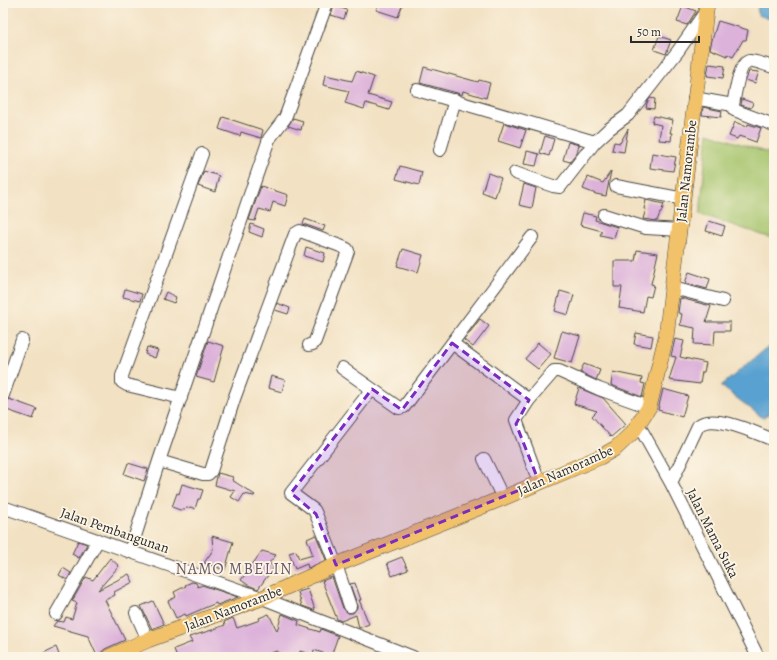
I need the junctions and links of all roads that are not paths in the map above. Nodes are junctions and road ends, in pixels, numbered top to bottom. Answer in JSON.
{"nodes":[{"id":1,"x":327,"y":3,"type":"edge"},
{"id":2,"x":707,"y":7,"type":"edge"},
{"id":3,"x":774,"y":67,"type":"edge"},
{"id":4,"x":417,"y":90,"type":"dead end"},
{"id":5,"x":694,"y":98,"type":"junction"},
{"id":6,"x":455,"y":100,"type":"junction"},
{"id":7,"x":733,"y":105,"type":"junction"},
{"id":8,"x":774,"y":125,"type":"edge"},
{"id":9,"x":595,"y":142,"type":"junction"},
{"id":10,"x":440,"y":150,"type":"dead end"},
{"id":11,"x":202,"y":154,"type":"dead end"},
{"id":12,"x":515,"y":173,"type":"dead end"},
{"id":13,"x":616,"y":186,"type":"dead end"},
{"id":14,"x":684,"y":199,"type":"junction"},
{"id":15,"x":604,"y":215,"type":"dead end"},
{"id":16,"x":680,"y":230,"type":"junction"},
{"id":17,"x":532,"y":238,"type":"dead end"},
{"id":18,"x":673,"y":288,"type":"junction"},
{"id":19,"x":723,"y":302,"type":"dead end"},
{"id":20,"x":22,"y":340,"type":"dead end"},
{"id":21,"x":452,"y":343,"type":"junction"},
{"id":22,"x":309,"y":345,"type":"dead end"},
{"id":23,"x":342,"y":368,"type":"dead end"},
{"id":24,"x":372,"y":389,"type":"junction"},
{"id":25,"x":3,"y":395,"type":"edge"},
{"id":26,"x":180,"y":398,"type":"junction"},
{"id":27,"x":529,"y":400,"type":"junction"},
{"id":28,"x":649,"y":407,"type":"junction"},
{"id":29,"x":638,"y":424,"type":"junction"},
{"id":30,"x":774,"y":440,"type":"edge"},
{"id":31,"x":484,"y":459,"type":"dead end"},
{"id":32,"x":159,"y":461,"type":"junction"},
{"id":33,"x":539,"y":482,"type":"junction"},
{"id":34,"x":671,"y":483,"type":"junction"},
{"id":35,"x":503,"y":498,"type":"junction"},
{"id":36,"x":3,"y":507,"type":"edge"},
{"id":37,"x":98,"y":540,"type":"junction"},
{"id":38,"x":130,"y":552,"type":"junction"},
{"id":39,"x":336,"y":566,"type":"junction"},
{"id":40,"x":262,"y":598,"type":"junction"},
{"id":41,"x":350,"y":606,"type":"dead end"},
{"id":42,"x":136,"y":613,"type":"dead end"},
{"id":43,"x":56,"y":614,"type":"dead end"},
{"id":44,"x":148,"y":640,"type":"junction"},
{"id":45,"x":109,"y":657,"type":"edge"},
{"id":46,"x":413,"y":657,"type":"edge"},
{"id":47,"x":758,"y":657,"type":"edge"}],
"edges":[{"from":1,"to":26,"type":"street"},
{"from":2,"to":5,"type":"main road","name":"Jalan Namorambe"},
{"from":2,"to":9,"type":"street"},
{"from":3,"to":7,"type":"street"},
{"from":4,"to":6,"type":"street"},
{"from":5,"to":7,"type":"street"},
{"from":5,"to":14,"type":"main road","name":"Jalan Namorambe"},
{"from":6,"to":9,"type":"street"},
{"from":6,"to":10,"type":"street"},
{"from":7,"to":8,"type":"street"},
{"from":9,"to":12,"type":"street"},
{"from":11,"to":26,"type":"street"},
{"from":13,"to":14,"type":"street"},
{"from":14,"to":16,"type":"main road","name":"Jalan Namorambe"},
{"from":15,"to":16,"type":"street"},
{"from":16,"to":18,"type":"main road","name":"Jalan Namorambe"},
{"from":17,"to":21,"type":"street"},
{"from":18,"to":19,"type":"street"},
{"from":18,"to":28,"type":"main road","name":"Jalan Namorambe"},
{"from":20,"to":25,"type":"street"},
{"from":21,"to":24,"type":"street"},
{"from":21,"to":27,"type":"street"},
{"from":22,"to":32,"type":"street"},
{"from":23,"to":24,"type":"street"},
{"from":24,"to":39,"type":"street"},
{"from":26,"to":32,"type":"street"},
{"from":27,"to":28,"type":"street"},
{"from":27,"to":33,"type":"street"},
{"from":28,"to":29,"type":"main road","name":"Jalan Namorambe"},
{"from":29,"to":33,"type":"main road","name":"Jalan Namorambe"},
{"from":29,"to":34,"type":"street","name":"Jalan Mama Suka"},
{"from":30,"to":34,"type":"street"},
{"from":31,"to":35,"type":"street"},
{"from":32,"to":38,"type":"street"},
{"from":33,"to":35,"type":"main road","name":"Jalan Namorambe"},
{"from":34,"to":47,"type":"street","name":"Jalan Mama Suka"},
{"from":35,"to":39,"type":"main road","name":"Jalan Namorambe"},
{"from":36,"to":37,"type":"street","name":"Jalan Pembangunan"},
{"from":37,"to":38,"type":"street","name":"Jalan Pembangunan"},
{"from":37,"to":43,"type":"street"},
{"from":38,"to":40,"type":"street","name":"Jalan Pembangunan"},
{"from":39,"to":40,"type":"main road","name":"Jalan Namorambe"},
{"from":39,"to":41,"type":"street"},
{"from":40,"to":44,"type":"main road","name":"Jalan Namorambe"},
{"from":40,"to":46,"type":"street","name":"Jalan Pembangunan"},
{"from":42,"to":44,"type":"street"},
{"from":44,"to":45,"type":"main road","name":"Jalan Namorambe"}]}
